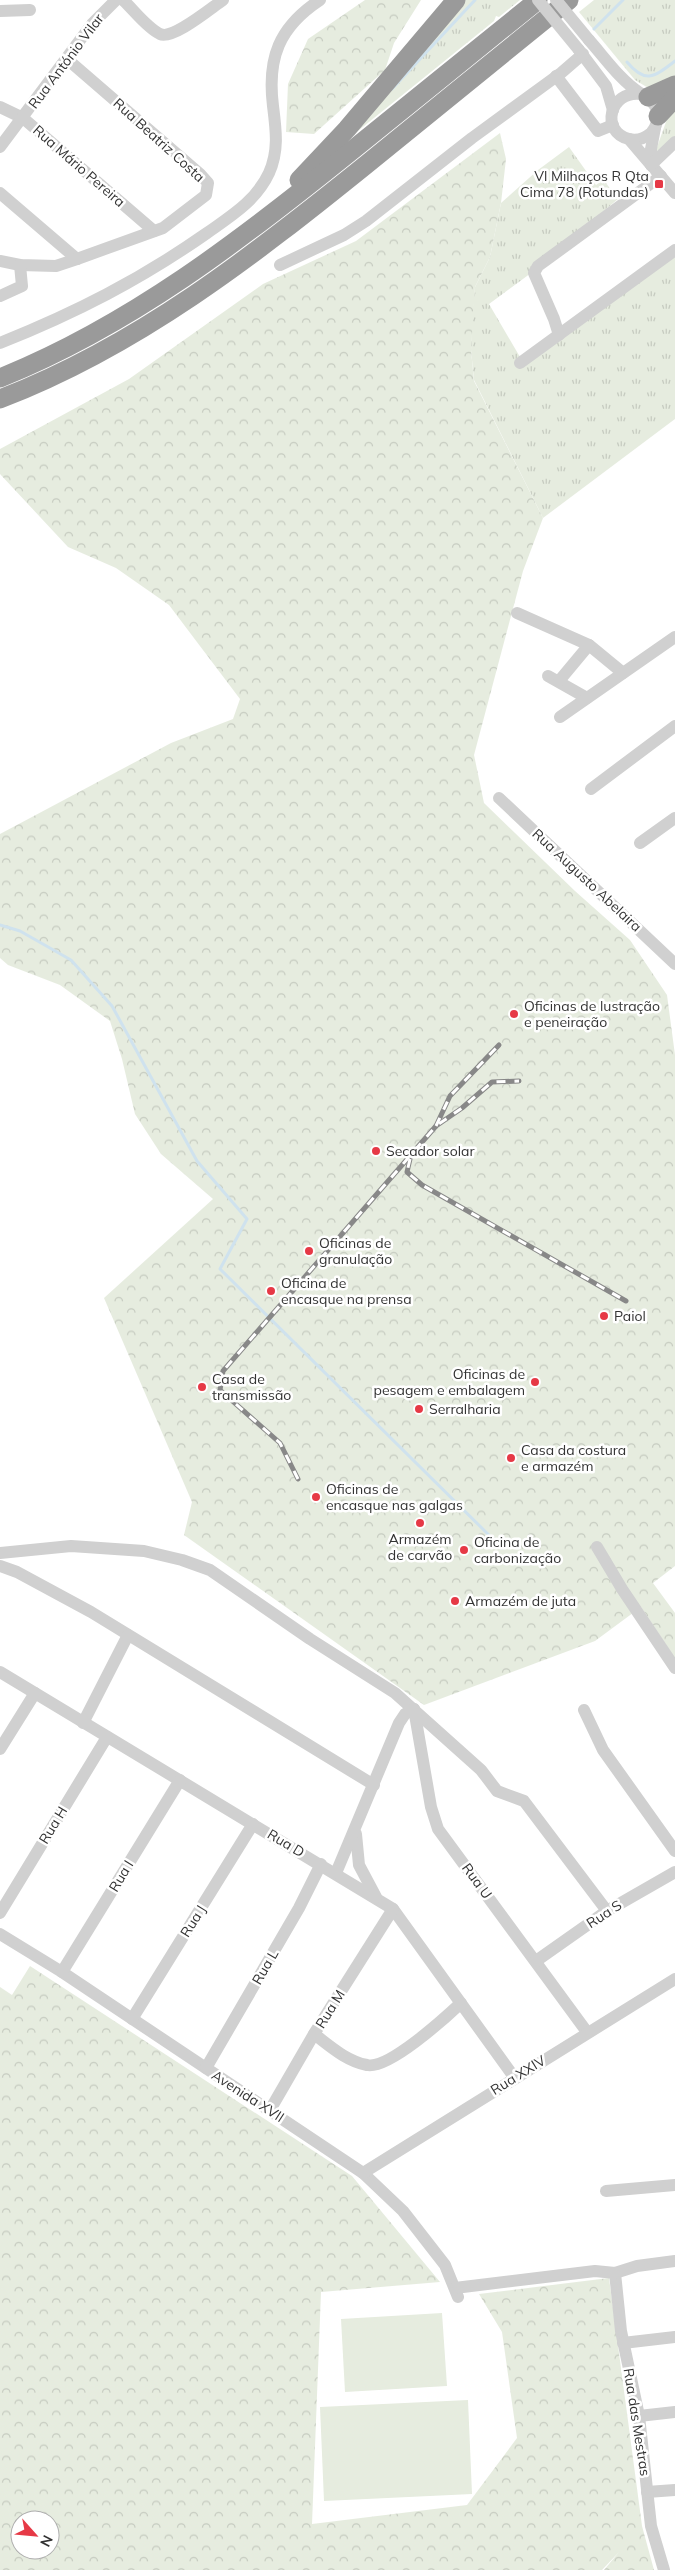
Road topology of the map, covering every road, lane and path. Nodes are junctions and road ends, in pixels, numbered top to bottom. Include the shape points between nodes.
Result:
1 (116, 0) edge
2 (122, 0) edge
3 (223, 0) edge
4 (320, 0) edge
5 (456, 0) edge
6 (538, 0) edge
7 (556, 0) edge
8 (569, 0) edge
9 (580, 0) edge
10 (30, 10) dead end
11 (0, 11) edge
12 (581, 52) junction
13 (67, 59) junction
14 (556, 76) junction
15 (675, 86) edge
16 (644, 96) junction
17 (675, 98) edge
18 (0, 107) edge
19 (612, 110) junction
20 (22, 118) junction
21 (656, 122) junction
22 (613, 125) junction
23 (629, 139) junction
24 (675, 142) edge
25 (0, 147) edge
26 (651, 165) junction
27 (661, 176) junction
28 (334, 190) junction
29 (0, 193) edge
30 (675, 193) edge
31 (154, 231) junction
32 (675, 250) edge
33 (77, 259) junction
34 (0, 260) edge
35 (20, 265) junction
36 (280, 265) dead end
37 (0, 296) edge
38 (559, 335) junction
39 (0, 343) edge
40 (520, 363) dead end
41 (0, 372) edge
42 (0, 378) edge
43 (0, 399) edge
44 (517, 613) dead end
45 (675, 637) edge
46 (589, 645) junction
47 (623, 673) junction
48 (588, 698) junction
49 (560, 717) dead end
50 (675, 726) edge
51 (590, 789) dead end
52 (498, 798) dead end
53 (675, 818) edge
54 (640, 843) dead end
55 (675, 964) edge
56 (597, 1547) dead end
57 (0, 1553) edge
58 (0, 1566) edge
59 (128, 1635) junction
60 (675, 1668) edge
61 (0, 1672) edge
62 (35, 1693) junction
63 (414, 1709) junction
64 (584, 1710) dead end
65 (83, 1723) junction
66 (107, 1737) junction
67 (0, 1749) edge
68 (180, 1780) junction
69 (374, 1785) junction
70 (253, 1824) junction
71 (356, 1826) junction
72 (675, 1851) edge
73 (321, 1864) junction
74 (675, 1872) edge
75 (336, 1873) junction
76 (377, 1898) junction
77 (393, 1909) junction
78 (607, 1910) junction
79 (0, 1913) edge
80 (0, 1934) edge
81 (536, 1961) junction
82 (62, 1972) junction
83 (675, 1979) edge
84 (461, 2003) junction
85 (132, 2019) junction
86 (587, 2032) junction
87 (314, 2034) junction
88 (206, 2068) junction
89 (514, 2077) junction
90 (270, 2110) junction
91 (363, 2172) junction
92 (675, 2185) edge
93 (606, 2191) dead end
94 (675, 2261) edge
95 (615, 2273) junction
96 (675, 2337) edge
97 (623, 2343) junction
98 (675, 2412) edge
99 (639, 2416) junction
100 (675, 2490) edge
101 (647, 2492) junction
102 (664, 2570) edge

1 - 13 street, Rua António Vilar via 101,13
2 - 3 street via 164,35 174,33
4 - 39 street via 292,24 275,53 271,85 276,150 269,172 256,194 182,250 124,286 75,312
5 - 41 highway via 327,151 251,221 144,296
6 - 12 street, bridge
6 - 42 highway via 211,261 119,320 47,358
7 - 16 street, bridge via 628,85
8 - 28 highway
9 - 28 highway via 460,97
10 - 11 street
12 - 14 street
12 - 19 street via 606,86
13 - 20 street, Rua António Vilar
13 - 31 street, Rua Beatriz Costa via 208,183 202,200
14 - 22 street via 598,130
14 - 36 street via 366,221
15 - 16 highway
16 - 19 street via 627,95
16 - 21 street via 657,109
17 - 21 highway
18 - 20 street, Rua Mário Pereira
19 - 22 street
20 - 25 street, Rua António Vilar
20 - 31 street, Rua Mário Pereira
21 - 23 street via 646,137
21 - 26 street via 650,149
22 - 23 street
23 - 26 street
24 - 26 street
26 - 27 street
27 - 30 street
27 - 38 street via 538,266 534,273
28 - 43 highway via 245,261 153,323 80,363
29 - 33 street
31 - 33 street, Rua Beatriz Costa
32 - 38 street
33 - 35 street, Rua Beatriz Costa via 56,266
34 - 35 street, Rua Beatriz Costa
35 - 37 street via 22,286
38 - 40 street
44 - 46 street
45 - 47 street
46 - 47 street
46 - 48 street via 554,678
47 - 48 street
48 - 49 street
50 - 51 street
52 - 55 street, Rua Augusto Abelaira
53 - 54 street
56 - 60 street
57 - 63 street via 72,1546 144,1551 210,1570 395,1693
58 - 59 street
59 - 65 street
59 - 69 street
61 - 62 street, Rua D
62 - 65 street, Rua D
62 - 67 street
63 - 69 street via 399,1723
63 - 78 street via 481,1770 497,1791 524,1801
63 - 81 street, Rua U via 438,1829
64 - 72 street via 603,1750
65 - 66 street, Rua D
66 - 68 street, Rua D
66 - 79 street, Rua H
68 - 70 street, Rua D
68 - 82 street, Rua I
69 - 71 street
70 - 73 street, Rua D
70 - 85 street, Rua J
71 - 75 street
71 - 76 street via 359,1866
73 - 75 street, Rua D
73 - 88 street, Rua L
74 - 78 street, Rua S
75 - 76 street, Rua D
76 - 77 street, Rua D
77 - 84 street, Rua D
77 - 87 street, Rua M
78 - 81 street, Rua S
80 - 82 street, Avenida XVII
81 - 86 street, Rua U
82 - 85 street, Avenida XVII
83 - 86 street, Rua XXIV
84 - 87 street via 427,2034 380,2064 368,2066 353,2060
84 - 89 street, Rua D
85 - 88 street, Avenida XVII
86 - 89 street, Rua XXIV
87 - 90 street, Rua M
88 - 90 street, Avenida XVII
89 - 91 street, Rua XXIV
90 - 91 street, Avenida XVII
91 - 95 street, Avenida XVII via 403,2211 445,2265 456,2292 595,2271
92 - 93 street
94 - 95 street via 637,2266
95 - 97 street, Rua das Mestras
96 - 97 street
97 - 99 street, Rua das Mestras
98 - 99 street
99 - 101 street, Rua das Mestras
100 - 101 street
101 - 102 street, Rua das Mestras via 651,2526

